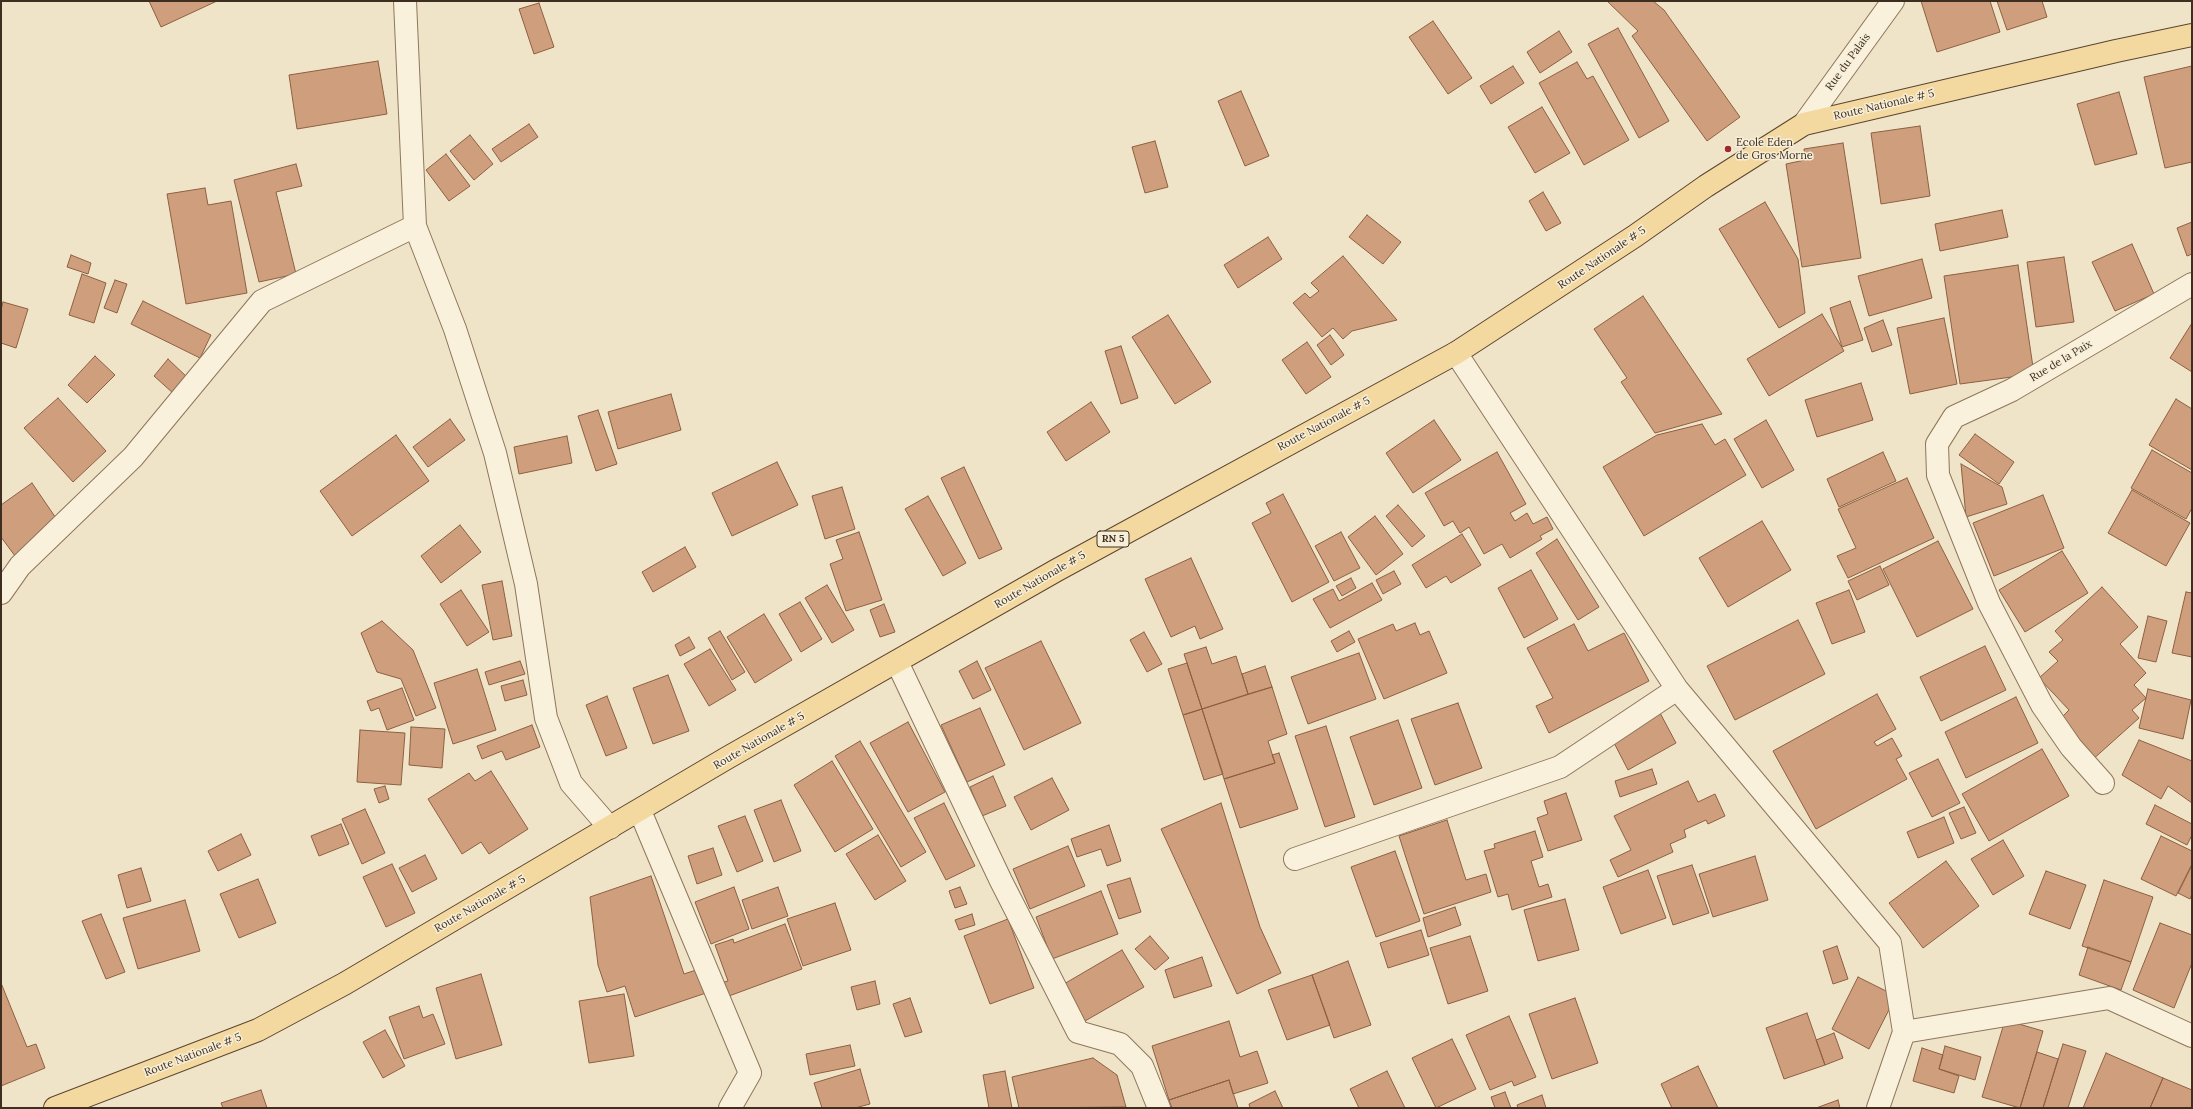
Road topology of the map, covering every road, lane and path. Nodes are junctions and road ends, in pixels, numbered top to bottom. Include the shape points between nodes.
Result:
1 (405, 1) edge
2 (1893, 1) edge
3 (2192, 35) edge
4 (1804, 124) junction
5 (415, 226) junction
6 (2192, 284) edge
7 (1456, 353) junction
8 (1, 593) edge
9 (897, 662) junction
10 (1677, 689) junction
11 (2102, 783) dead end
12 (640, 810) junction
13 (610, 828) junction
14 (1295, 859) dead end
15 (1904, 1032) junction
16 (2192, 1036) edge
17 (55, 1108) edge
18 (730, 1108) edge
19 (1159, 1108) edge
20 (1878, 1108) edge

1 - 5 street
2 - 4 street, Rue du Palais
3 - 4 main road, Route Nationale # 5 / RN 5
4 - 7 main road, Route Nationale # 5 / RN 5 via 1706,186 1603,258
5 - 8 street via 262,301 133,457 20,566
5 - 13 street via 455,328 495,453 526,584 546,718 571,783
6 - 11 street, Rue de la Paix via 2012,390 1954,417 1937,444 1938,475 1989,603 2042,704 2071,746
7 - 9 main road, Route Nationale # 5 / RN 5 via 1057,570
7 - 10 street
9 - 12 main road, Route Nationale # 5 / RN 5
9 - 19 street via 1001,881 1078,1032 1120,1044 1142,1066
10 - 14 street via 1560,766
10 - 15 street via 1890,943
12 - 13 main road, Route Nationale # 5 / RN 5
12 - 18 street via 750,1073
13 - 17 main road, Route Nationale # 5 / RN 5 via 344,984 258,1030
15 - 16 street via 2109,998
15 - 20 street

